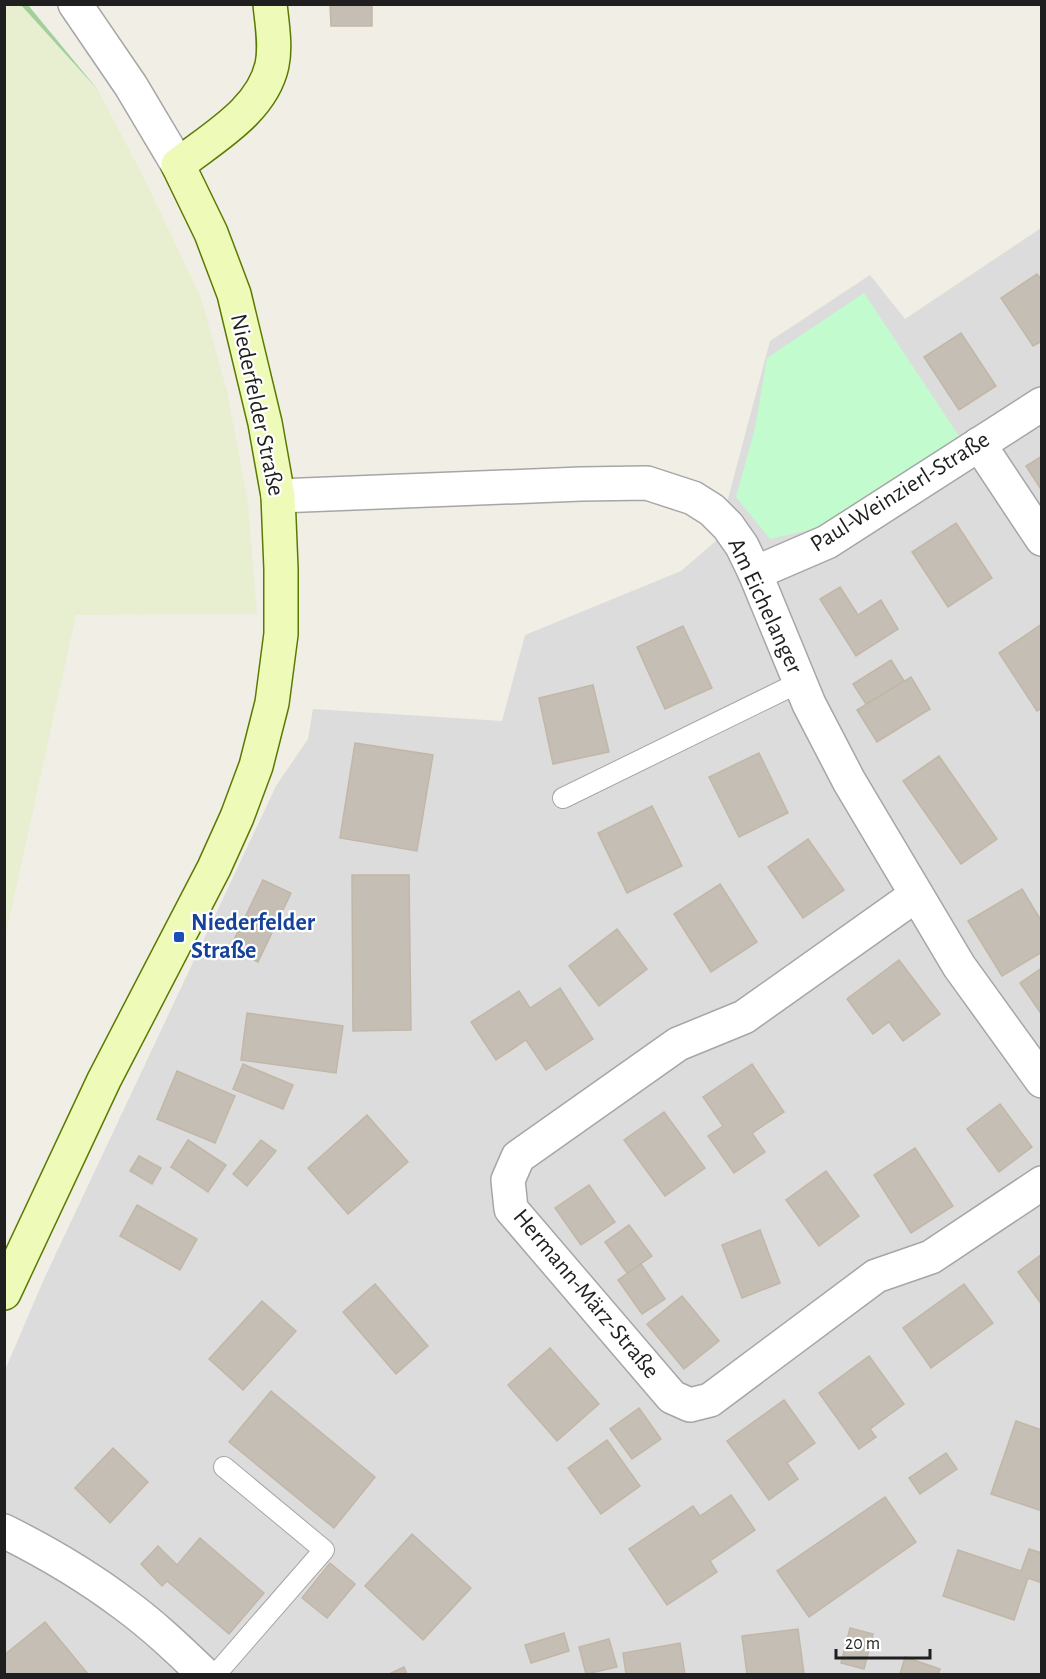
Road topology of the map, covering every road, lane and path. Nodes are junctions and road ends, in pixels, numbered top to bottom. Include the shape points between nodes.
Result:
1 (75, 4) edge
2 (270, 4) edge
3 (178, 165) junction
4 (1041, 404) edge
5 (979, 444) junction
6 (278, 496) junction
7 (1041, 540) edge
8 (755, 573) junction
9 (800, 682) junction
10 (562, 798) dead end
11 (916, 895) junction
12 (1041, 1081) edge
13 (1041, 1183) edge
14 (4, 1293) edge
15 (224, 1467) dead end
16 (4, 1531) edge
17 (204, 1674) edge
18 (216, 1674) edge

1 - 3 street, Niederfelder Straße
2 - 3 street via 272,64 264,87 237,120
3 - 6 street, Niederfelder Straße via 211,233 234,294 266,423
4 - 5 street, Paul-Weinzierl-Straße
5 - 7 street
5 - 8 street, Paul-Weinzierl-Straße via 827,542
6 - 8 street, Am Eichelanger via 647,483 693,498 712,510 742,546
6 - 14 street, Niederfelder Straße via 281,634 272,703 256,766 214,868 104,1080
8 - 9 street, Am Eichelanger
9 - 10 lane
9 - 11 street, Am Eichelanger via 849,781
11 - 12 street, Am Eichelanger via 959,966
11 - 13 street, Hermann-März-Straße via 744,1017 678,1044 518,1157 508,1180 511,1209 672,1397 690,1405 710,1400 876,1276 931,1257
15 - 18 lane via 324,1550
16 - 17 street via 84,1576 124,1604

